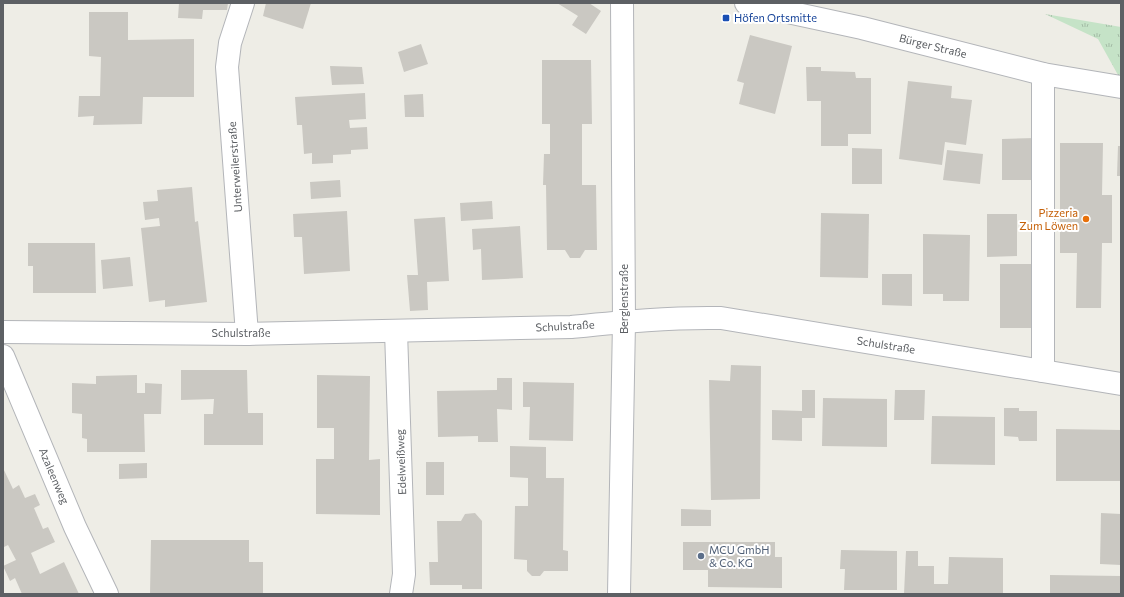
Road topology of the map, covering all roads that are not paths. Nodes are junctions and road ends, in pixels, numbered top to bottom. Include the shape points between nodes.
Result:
1 (243, 3) edge
2 (622, 3) edge
3 (746, 3) edge
4 (774, 6) edge
5 (1043, 74) junction
6 (1121, 87) edge
7 (624, 322) junction
8 (396, 331) junction
9 (3, 332) edge
10 (247, 334) junction
11 (3, 356) edge
12 (1043, 371) junction
13 (1121, 384) edge
14 (107, 594) edge
15 (401, 594) edge
16 (619, 594) edge

1 - 10 street, Unterweilerstraße via 230,43 227,66
2 - 7 street, Berglenstraße
3 - 4 street, Bürger Straße
4 - 5 street, Bürger Straße
5 - 6 street, Bürger Straße
5 - 12 street
7 - 8 street, Schulstraße via 571,327
7 - 12 street, Schulstraße via 688,317 720,318
7 - 16 street, Berglenstraße
8 - 10 street, Schulstraße
8 - 15 street, Edelweißweg via 404,574
9 - 10 street, Schulstraße
11 - 14 street, Azaleenweg via 75,527
12 - 13 street, Schulstraße

